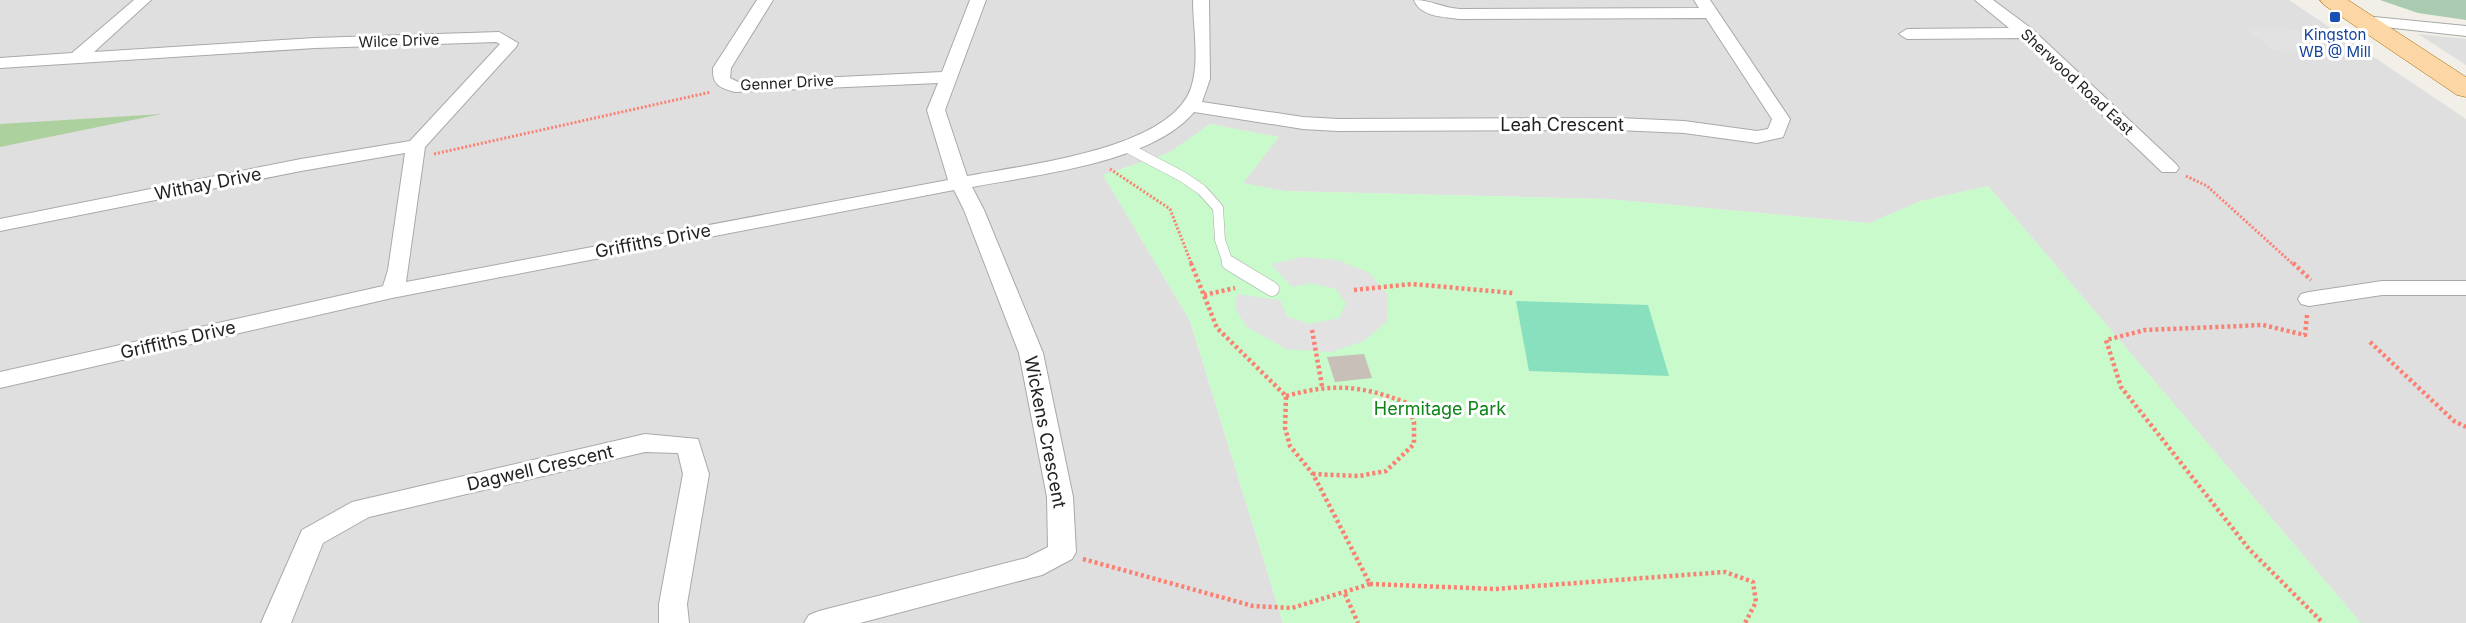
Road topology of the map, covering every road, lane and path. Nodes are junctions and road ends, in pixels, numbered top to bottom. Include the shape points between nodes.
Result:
1 (143, 0) edge
2 (765, 0) edge
3 (978, 0) edge
4 (1201, 0) edge
5 (1422, 0) edge
6 (1983, 0) edge
7 (2332, 0) edge
8 (1706, 6) edge
9 (2364, 21) junction
10 (2466, 31) edge
11 (2026, 33) junction
12 (1907, 34) dead end
13 (78, 58) junction
14 (0, 63) edge
15 (946, 77) junction
16 (735, 87) junction
17 (2466, 89) edge
18 (1190, 106) junction
19 (1126, 147) junction
20 (416, 152) junction
21 (2169, 168) joint
22 (1109, 169) dead end
23 (959, 182) junction
24 (0, 225) edge
25 (2466, 288) edge
26 (1272, 289) dead end
27 (1354, 290) dead end
28 (393, 291) junction
29 (1513, 293) dead end
30 (2318, 297) junction
31 (1312, 330) dead end
32 (2370, 342) dead end
33 (0, 380) edge
34 (1322, 386) junction
35 (1286, 396) junction
36 (2466, 427) edge
37 (1313, 474) junction
38 (1062, 552) junction
39 (1370, 584) junction
40 (1345, 594) junction
41 (276, 623) edge
42 (674, 623) edge
43 (819, 623) edge
44 (1358, 623) edge
45 (1745, 623) edge
46 (2323, 623) edge

1 - 13 street
2 - 16 street, Genner Drive via 722,68 721,80
3 - 15 street, Wickens Crescent
4 - 18 street, Griffiths Drive via 1201,87
5 - 8 street via 1439,12 1460,14
6 - 11 street, Sherwood Road East
7 - 9 main road
8 - 18 street, Leah Crescent via 1781,119 1776,133 1757,137 1684,127 1618,124 1314,124
9 - 10 street
9 - 17 main road
11 - 12 street
11 - 21 street, Sherwood Road East
13 - 14 street, Wilce Drive
13 - 20 street, Wilce Drive via 326,43 499,37 510,43
15 - 16 street, Genner Drive
15 - 23 street, Wickens Crescent via 936,110
16 - 20 path
18 - 19 street, Griffiths Drive via 1166,128
19 - 23 street, Griffiths Drive via 1088,159
19 - 26 lane via 1202,190 1218,208 1220,240 1228,263
20 - 24 street, Withay Drive via 301,165
20 - 28 street
21 - 30 path via 2206,186
22 - 35 path via 1170,209 1217,328
23 - 28 street, Griffiths Drive
23 - 38 street, Wickens Crescent via 1031,353 1060,497
25 - 30 street via 2382,288
27 - 29 path via 1412,284
28 - 33 street, Griffiths Drive
30 - 46 path via 2305,334 2263,325 2145,330 2106,340 2121,387 2249,549
31 - 34 path
32 - 36 path via 2454,421
34 - 35 path
34 - 37 path via 1369,387 1407,403 1414,422 1414,444 1386,471 1359,476
35 - 37 path via 1285,428 1290,446
37 - 39 path
38 - 40 path via 1253,606 1292,608
38 - 43 street via 1032,567
39 - 40 path
39 - 45 path via 1495,589 1725,572 1753,582 1756,602
40 - 44 path
41 - 42 street, Dagwell Crescent via 312,537 361,509 645,443 689,445 696,474 673,604

